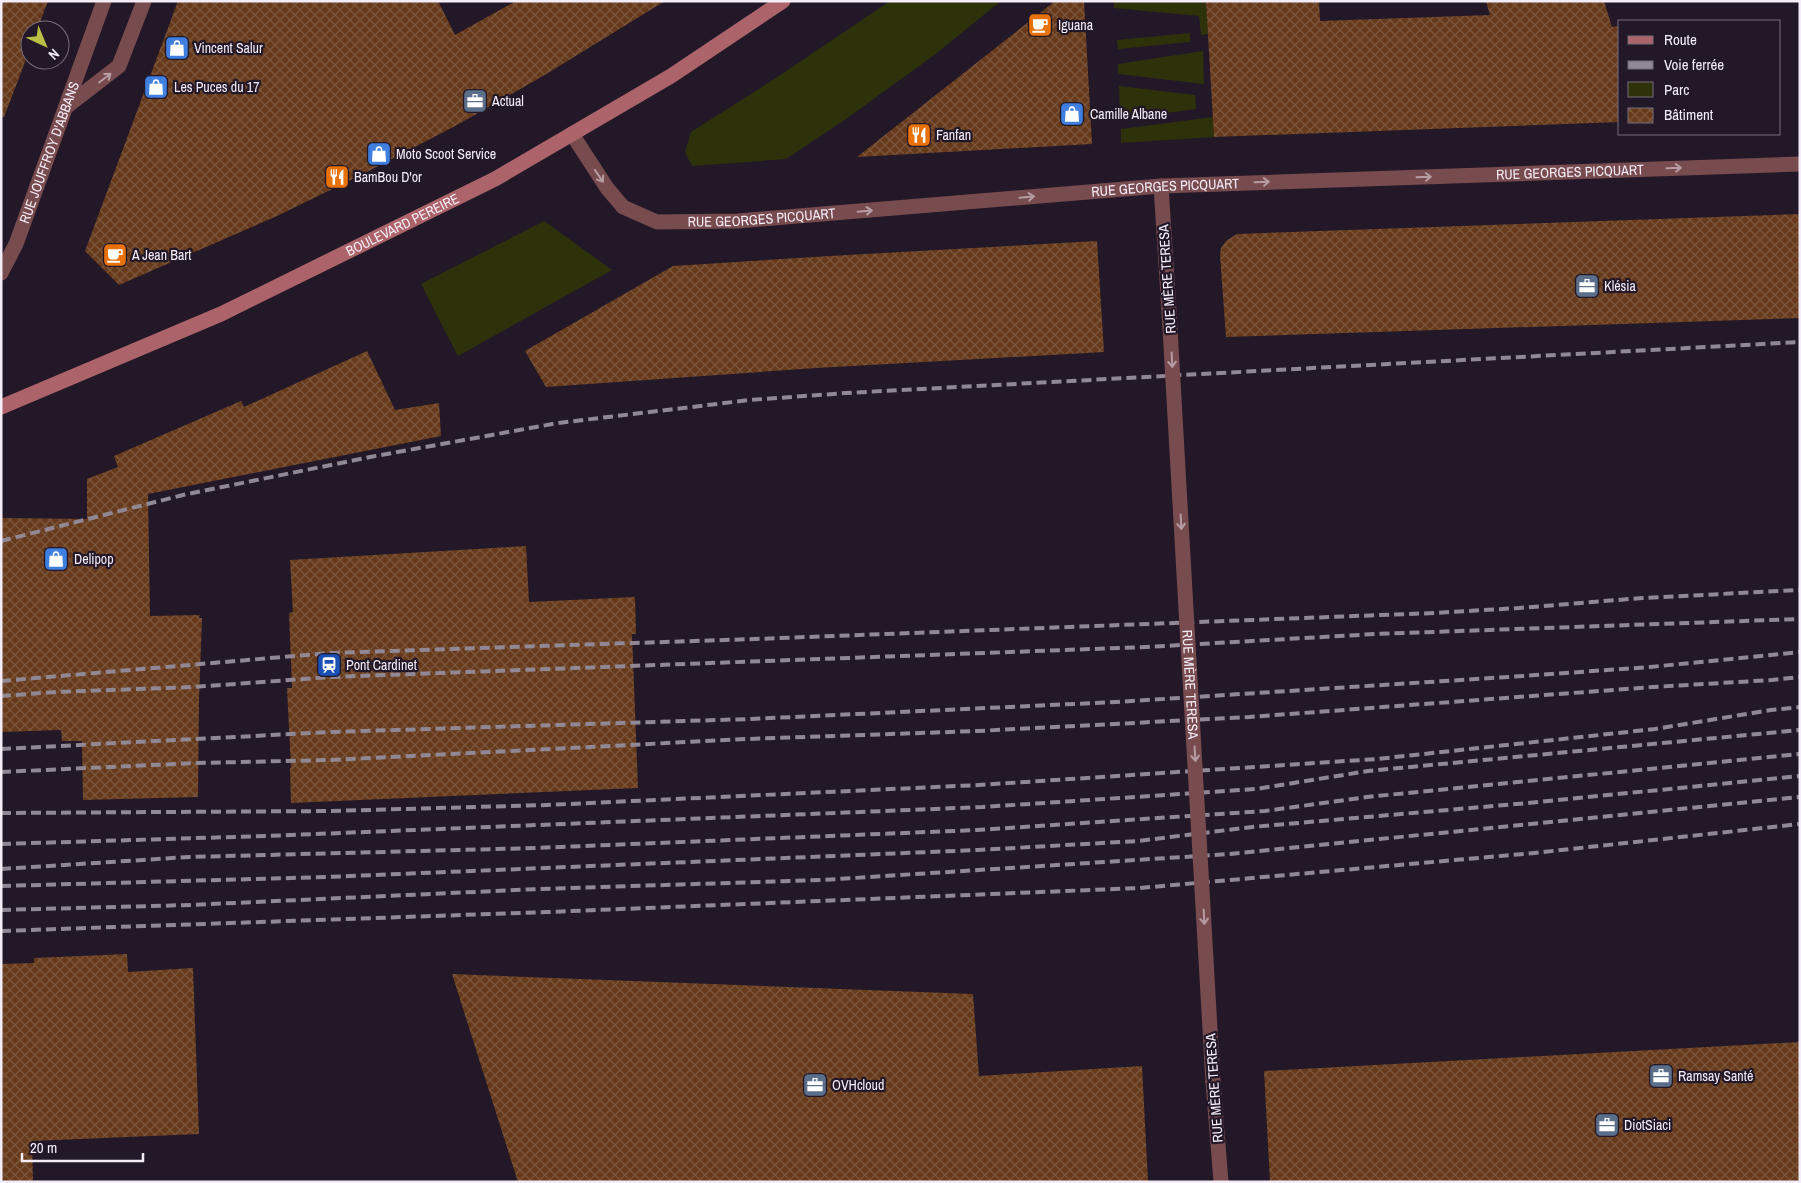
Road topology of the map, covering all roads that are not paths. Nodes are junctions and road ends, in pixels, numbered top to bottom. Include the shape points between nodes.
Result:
1 (104, 1) edge
2 (144, 1) edge
3 (783, 1) edge
4 (66, 107) junction
5 (572, 134) junction
6 (1800, 164) edge
7 (1161, 186) junction
8 (1, 273) edge
9 (1, 407) edge
10 (1221, 1182) edge

1 - 4 street, RUE JOUFFROY D'ABBANS
4 -> 2 street via 120,66
3 - 5 main road, BOULEVARD PEREIRE via 671,76
4 - 8 street, RUE JOUFFROY D'ABBANS via 16,244
5 -> 7 street, RUE GEORGES PICQUART via 607,188 624,207 657,222 738,221
5 - 9 main road, BOULEVARD PEREIRE via 495,179 221,314
7 -> 6 street, RUE GEORGES PICQUART
7 -> 10 street, RUE MÈRE TERESA, bridge

